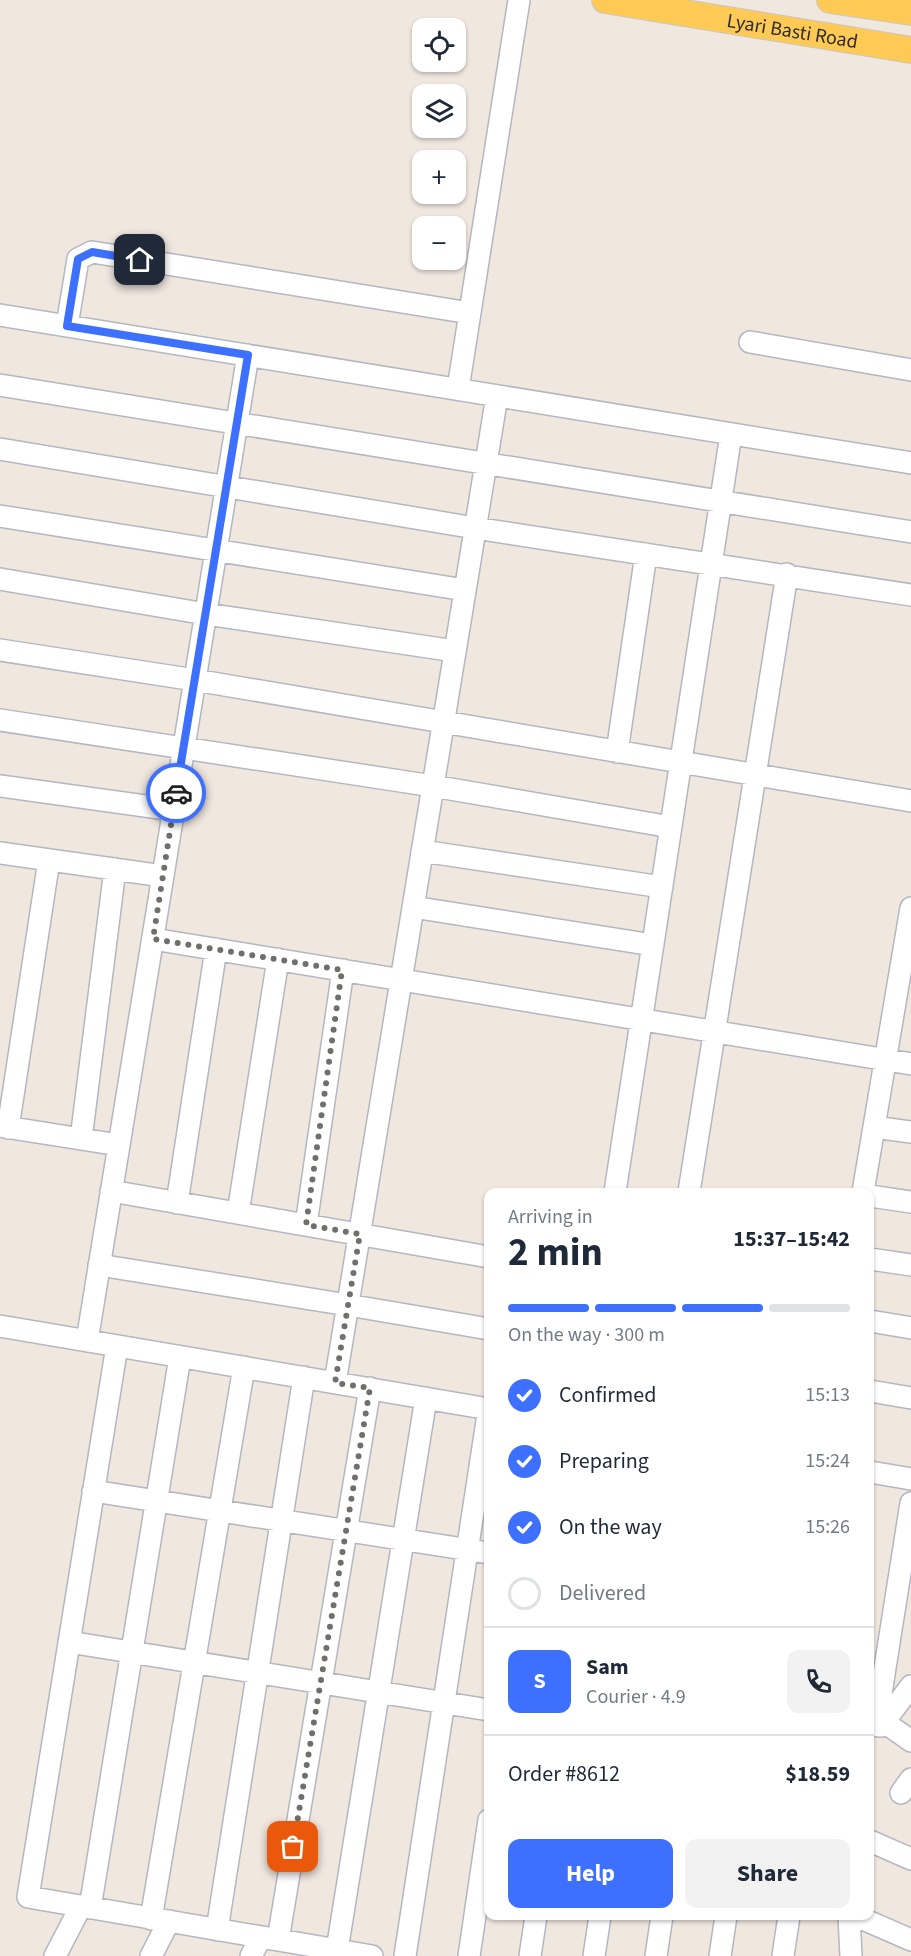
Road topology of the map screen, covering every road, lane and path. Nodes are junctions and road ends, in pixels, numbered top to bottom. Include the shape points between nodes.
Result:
1 (519, 0) edge
2 (605, 0) edge
3 (830, 0) edge
4 (908, 8) edge
5 (911, 50) edge
6 (470, 313) junction
7 (0, 315) edge
8 (67, 326) junction
9 (750, 342) dead end
10 (248, 355) junction
11 (911, 370) edge
12 (0, 385) edge
13 (458, 389) junction
14 (497, 396) junction
15 (237, 423) junction
16 (731, 434) junction
17 (0, 449) edge
18 (486, 463) junction
19 (911, 463) edge
20 (227, 487) junction
21 (721, 501) junction
22 (0, 516) edge
23 (475, 528) junction
24 (911, 532) edge
25 (216, 551) junction
26 (646, 554) junction
27 (711, 563) junction
28 (787, 574) junction
29 (0, 579) edge
30 (465, 590) junction
31 (911, 595) edge
32 (206, 614) junction
33 (0, 650) edge
34 (455, 651) junction
35 (195, 681) junction
36 (0, 720) edge
37 (443, 723) junction
38 (184, 748) junction
39 (616, 752) junction
40 (681, 762) junction
41 (755, 775) junction
42 (0, 786) edge
43 (433, 786) junction
44 (911, 801) edge
45 (174, 810) junction
46 (671, 827) junction
47 (422, 851) junction
48 (0, 854) edge
49 (49, 860) junction
50 (115, 869) junction
51 (163, 876) junction
52 (662, 887) junction
53 (413, 907) junction
54 (911, 908) edge
55 (153, 939) junction
56 (653, 945) junction
57 (216, 949) junction
58 (278, 959) junction
59 (342, 970) junction
60 (401, 980) junction
61 (641, 1021) junction
62 (714, 1032) junction
63 (885, 1060) junction
64 (911, 1064) edge
65 (4, 1127) edge
66 (874, 1127) junction
67 (911, 1132) edge
68 (81, 1139) junction
69 (119, 1145) junction
70 (616, 1188) edge
71 (690, 1188) edge
72 (864, 1188) edge
73 (111, 1191) junction
74 (874, 1197) edge
75 (911, 1202) edge
76 (177, 1203) junction
77 (238, 1213) junction
78 (306, 1225) junction
79 (360, 1234) junction
80 (484, 1256) edge
81 (874, 1260) edge
82 (99, 1265) junction
83 (911, 1265) edge
84 (348, 1305) junction
85 (874, 1322) edge
86 (0, 1326) edge
87 (484, 1328) edge
88 (911, 1328) edge
89 (87, 1341) junction
90 (117, 1346) junction
91 (180, 1357) junction
92 (244, 1367) junction
93 (304, 1377) junction
94 (335, 1383) junction
95 (370, 1388) junction
96 (874, 1392) edge
97 (426, 1398) junction
98 (911, 1398) edge
99 (484, 1407) edge
100 (484, 1440) edge
101 (874, 1473) edge
102 (911, 1479) edge
103 (93, 1491) junction
104 (156, 1501) junction
105 (911, 1503) edge
106 (220, 1511) junction
107 (282, 1521) junction
108 (346, 1531) junction
109 (404, 1540) junction
110 (467, 1550) junction
111 (484, 1552) edge
112 (69, 1642) junction
113 (132, 1653) junction
114 (194, 1663) junction
115 (258, 1673) junction
116 (321, 1683) junction
117 (911, 1686) edge
118 (379, 1693) junction
119 (444, 1703) junction
120 (484, 1709) edge
121 (877, 1724) edge
122 (911, 1741) edge
123 (874, 1843) edge
124 (484, 1854) edge
125 (911, 1859) edge
126 (86, 1907) junction
127 (160, 1920) junction
128 (535, 1920) edge
129 (599, 1920) edge
130 (661, 1920) edge
131 (725, 1920) edge
132 (788, 1920) edge
133 (849, 1920) edge
134 (865, 1920) edge
135 (217, 1930) junction
136 (269, 1939) junction
137 (911, 1940) edge
138 (353, 1954) edge
139 (55, 1956) edge
140 (151, 1956) edge
141 (251, 1956) edge
142 (405, 1956) edge
143 (469, 1956) edge
144 (530, 1956) edge
145 (594, 1956) edge
146 (656, 1956) edge
147 (720, 1956) edge
148 (783, 1956) edge
149 (852, 1956) edge

1 - 6 street
2 - 5 main road, Lyari Basti Road
3 - 4 main road, Lyari Basti Road
6 - 8 street via 92,252 78,259
6 - 13 street
7 - 8 street
8 - 10 street
9 - 11 street
10 - 13 street
10 - 15 street
12 - 15 street
13 - 14 street
14 - 16 street
14 - 18 street
15 - 18 street
15 - 20 street
16 - 19 street
16 - 21 street
17 - 20 street
18 - 21 street
18 - 23 street
20 - 23 street
20 - 25 street
21 - 24 street
21 - 27 street
22 - 25 street
23 - 26 street
23 - 30 street
25 - 30 street
25 - 32 street
26 - 27 street
26 - 39 street
27 - 28 street
27 - 40 street
28 - 31 street
28 - 41 street
29 - 32 street
30 - 34 street
32 - 34 street
32 - 35 street
33 - 35 street
34 - 37 street
35 - 37 street
35 - 38 street
36 - 38 street
37 - 39 street
37 - 43 street
38 - 43 street
38 - 45 street
39 - 40 street
40 - 41 street
40 - 46 street
41 - 44 street
41 - 62 street
42 - 45 street
43 - 46 street
43 - 47 street
45 - 51 street
46 - 52 street
47 - 52 street
47 - 53 street
48 - 49 street
49 - 50 street
49 - 65 street
50 - 51 street
50 - 68 street
51 - 55 street
52 - 56 street
53 - 56 street
53 - 60 street
54 - 63 street
55 - 57 street
55 - 69 street
56 - 61 street
57 - 58 street
57 - 76 street
58 - 59 street
58 - 77 street
59 - 60 street
59 - 78 street
60 - 61 street
60 - 79 street
61 - 62 street
61 - 70 street
62 - 63 street
62 - 71 street
63 - 64 street
63 - 66 street
65 - 68 street
66 - 67 street
66 - 72 street
68 - 69 street
69 - 73 street
73 - 76 street
73 - 82 street
74 - 75 street
76 - 77 street
77 - 78 street
78 - 79 street
79 - 80 street
79 - 84 street
81 - 83 street
82 - 84 street
82 - 89 street
84 - 87 street
84 - 94 street
85 - 88 street
86 - 89 street
89 - 90 street
90 - 91 street
90 - 103 street
91 - 92 street
91 - 104 street
92 - 93 street
92 - 106 street
93 - 94 street
93 - 107 street
94 - 95 street
95 - 97 street
95 - 108 street
96 - 98 street
97 - 99 street
97 - 109 street
100 - 110 street
101 - 102 street
103 - 104 street
103 - 112 street
104 - 106 street
104 - 113 street
105 - 121 street
106 - 107 street
106 - 114 street
107 - 108 street
107 - 115 street
108 - 109 street
108 - 116 street
109 - 110 street
109 - 118 street
110 - 111 street
110 - 119 street
112 - 113 street
112 - 126 street via 28,1897
113 - 114 street
113 - 126 street
114 - 115 street
114 - 127 street
115 - 116 street
115 - 135 street
116 - 118 street
116 - 136 street
117 - 121 street
118 - 119 street
118 - 138 street
119 - 120 street
119 - 142 street
121 - 122 street
123 - 125 street
124 - 143 street
126 - 127 street
126 - 139 street
127 - 135 street
127 - 140 street
128 - 144 street
129 - 145 street
130 - 146 street
131 - 147 street
132 - 148 street
133 - 149 street
134 - 137 street
135 - 136 street
136 - 138 street
136 - 141 street

